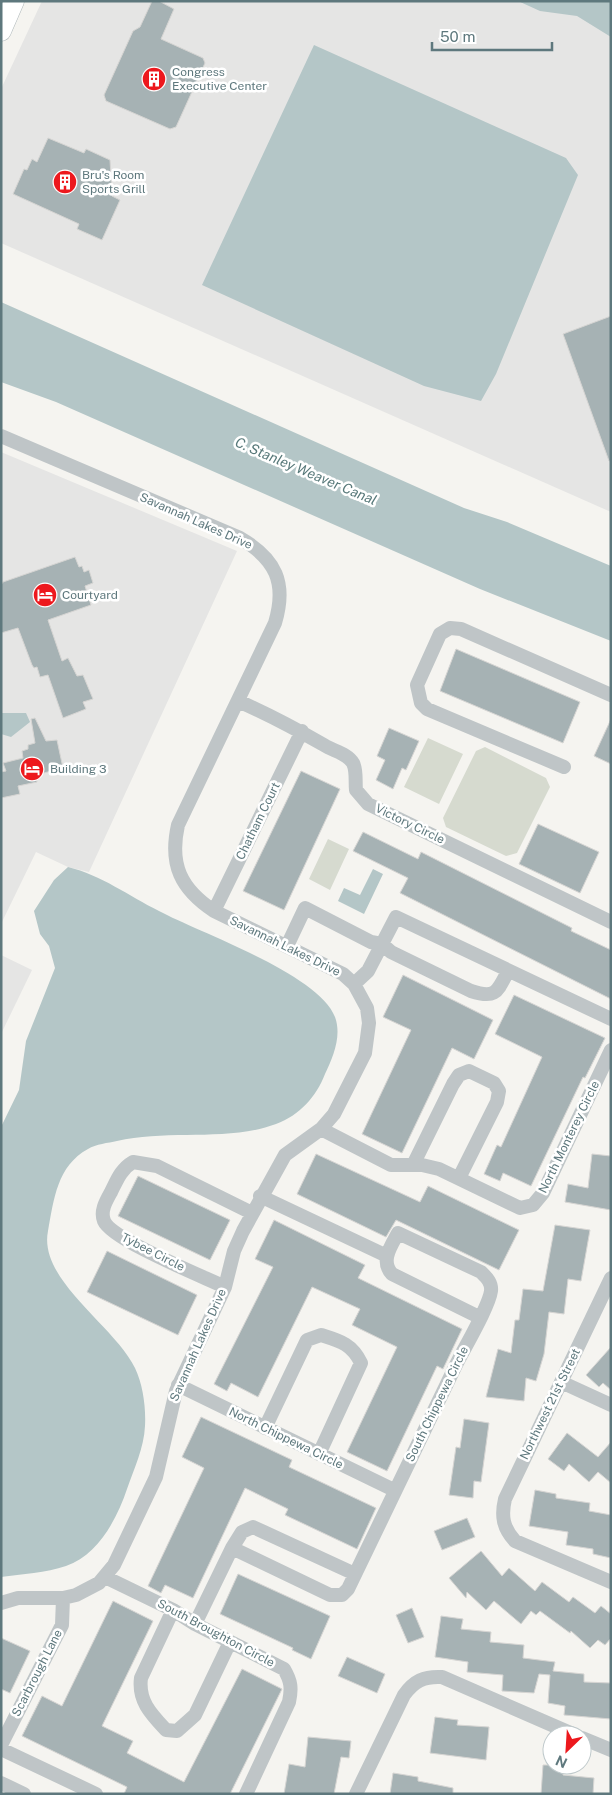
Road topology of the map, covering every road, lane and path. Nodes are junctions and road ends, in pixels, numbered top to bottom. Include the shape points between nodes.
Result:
1 (14, 1) edge
2 (1, 31) edge
3 (1, 436) edge
4 (611, 695) edge
5 (238, 701) junction
6 (302, 731) junction
7 (564, 767) dead end
8 (214, 911) junction
9 (611, 922) edge
10 (382, 944) junction
11 (287, 946) junction
12 (508, 971) junction
13 (354, 984) junction
14 (611, 1019) edge
15 (611, 1050) edge
16 (321, 1129) junction
17 (413, 1165) junction
18 (459, 1178) junction
19 (260, 1196) junction
20 (252, 1213) junction
21 (386, 1256) junction
22 (611, 1278) edge
23 (224, 1287) junction
24 (480, 1317) junction
25 (560, 1382) junction
26 (178, 1385) junction
27 (611, 1405) edge
28 (265, 1428) junction
29 (319, 1454) junction
30 (394, 1490) junction
31 (232, 1548) junction
32 (355, 1574) junction
33 (106, 1577) junction
34 (611, 1582) edge
35 (63, 1598) junction
36 (1, 1603) edge
37 (174, 1610) junction
38 (195, 1624) junction
39 (230, 1642) junction
40 (552, 1725) edge
41 (592, 1742) edge
42 (1, 1745) edge
43 (1, 1749) edge
44 (611, 1750) edge
45 (1, 1783) edge
46 (24, 1794) edge
47 (96, 1794) edge
48 (246, 1794) edge
49 (356, 1794) edge

1 - 2 main road
3 - 5 street, Savannah Lakes Drive via 240,538 267,558 278,579 278,612
4 - 7 street via 461,629 450,628 440,634 417,685 421,704
5 - 6 street, Victory Circle
5 - 8 street, Savannah Lakes Drive via 182,815 175,836 175,860 183,882 199,901
6 - 8 street, Chatham Court
6 - 9 street, Victory Circle via 346,756 356,772 356,790 368,804
8 - 11 street, Savannah Lakes Drive
10 - 11 street via 371,942 305,908
10 - 12 street via 391,952 485,995 493,995
10 - 12 street via 396,917
10 - 13 street via 368,971
11 - 13 street, Savannah Lakes Drive via 332,967
12 - 14 street
13 - 16 street, Savannah Lakes Drive via 367,1008 369,1023 365,1053 342,1099
15 - 18 street, North Monterey Circle via 543,1193 533,1205 520,1208
16 - 17 street, North Monterey Circle via 391,1165
16 - 19 street, Savannah Lakes Drive via 285,1155
17 - 18 street, North Monterey Circle via 422,1164
17 - 18 street via 452,1084 459,1075 469,1071 494,1083 499,1091 497,1102
19 - 20 street, Savannah Lakes Drive
19 - 21 street
20 - 23 street, Savannah Lakes Drive via 234,1251
20 - 23 street, Tybee Circle via 144,1162 132,1162 126,1166 106,1202 102,1213 108,1229
21 - 24 street via 392,1274
21 - 24 street, South Chippewa Circle via 398,1233 481,1272 489,1280 491,1291
22 - 25 street, Northwest 21st Street
23 - 26 street, Savannah Lakes Drive
24 - 30 street, South Chippewa Circle
25 - 27 street
25 - 34 street, Northwest 21st Street via 505,1499 503,1522 507,1532 524,1547
26 - 28 street, North Chippewa Circle
26 - 33 street, Savannah Lakes Drive via 156,1477
28 - 29 street, North Chippewa Circle
28 - 29 street via 307,1340 321,1335 336,1340 355,1350 361,1363
29 - 30 street, North Chippewa Circle
30 - 32 street, South Chippewa Circle
31 - 32 street via 242,1532 253,1527
31 - 32 street, South Chippewa Circle via 330,1595 342,1595
31 - 38 street
33 - 35 street, Savannah Lakes Drive via 88,1590
33 - 37 street, South Broughton Circle
35 - 36 street, Savannah Lakes Drive via 23,1598
35 - 42 street, Scarbrough Lane via 62,1626
37 - 38 street, South Broughton Circle
37 - 39 street via 141,1678 139,1689 141,1700 166,1730 177,1731 195,1715
38 - 39 street, South Broughton Circle
39 - 48 street, South Broughton Circle via 284,1669 292,1690
40 - 49 street via 442,1677 420,1680 404,1695
41 - 44 street
43 - 47 street
45 - 46 street

